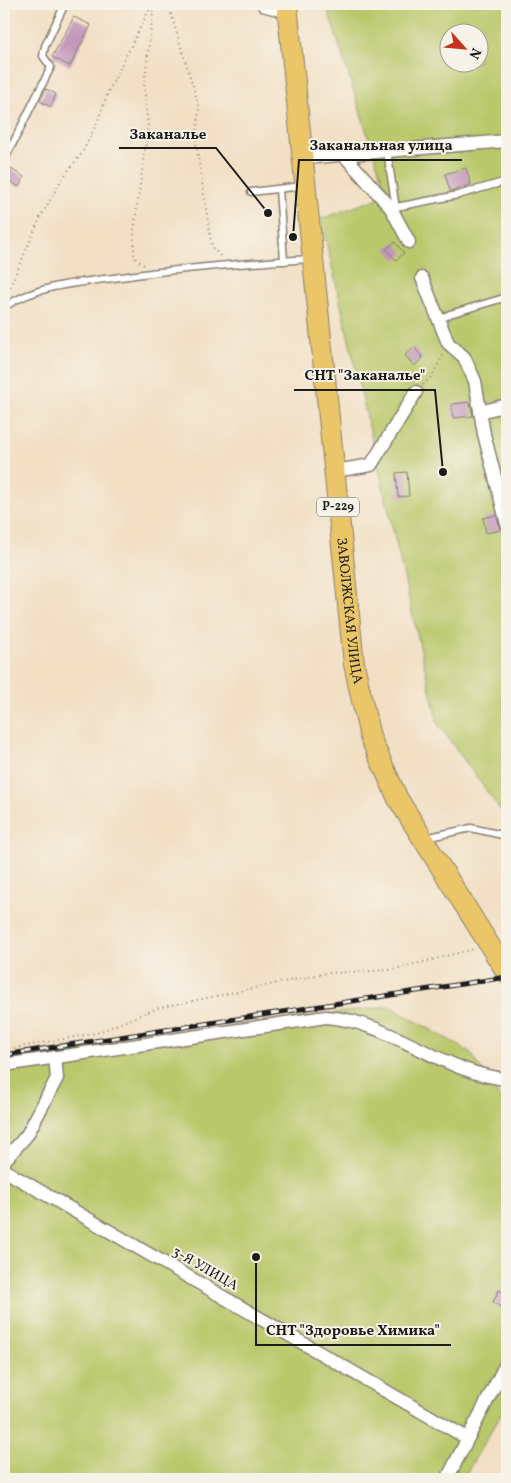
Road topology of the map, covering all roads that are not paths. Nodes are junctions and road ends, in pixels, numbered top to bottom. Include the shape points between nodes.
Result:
1 (64, 4) edge
2 (261, 4) edge
3 (287, 9) edge
4 (507, 141) edge
5 (387, 151) junction
6 (344, 155) junction
7 (303, 158) junction
8 (4, 161) edge
9 (507, 180) edge
10 (306, 186) junction
11 (279, 189) junction
12 (251, 192) dead end
13 (393, 209) junction
14 (408, 242) dead end
15 (314, 259) junction
16 (284, 261) junction
17 (422, 278) dead end
18 (507, 297) edge
19 (4, 307) edge
20 (438, 321) junction
21 (416, 392) road end
22 (507, 405) edge
23 (480, 412) junction
24 (335, 472) junction
25 (506, 517) edge
26 (507, 836) edge
27 (423, 838) junction
28 (507, 973) edge
29 (55, 1057) junction
30 (4, 1065) edge
31 (507, 1079) edge
32 (5, 1167) edge
33 (507, 1362) edge
34 (466, 1438) junction
35 (447, 1479) edge

1 - 8 lane via 45,46 43,56 51,67
2 - 3 lane via 262,8
3 - 7 main road, ЗАВОЛЖСКАЯ УЛИЦА / Р-229
4 - 5 street
5 - 6 street
5 - 13 lane
6 - 7 street
6 - 13 street
7 - 10 main road, ЗАВОЛЖСКАЯ УЛИЦА / Р-229
9 - 13 lane
10 - 11 lane
10 - 15 main road, ЗАВОЛЖСКАЯ УЛИЦА / Р-229
11 - 12 lane
11 - 16 lane
13 - 14 street
15 - 16 lane
15 - 24 main road, ЗАВОЛЖСКАЯ УЛИЦА / Р-229
16 - 19 lane via 227,263 70,284 38,291
17 - 20 street
18 - 20 lane via 450,314
20 - 23 street via 450,344 464,357 472,373
21 - 24 street via 371,465
22 - 23 street
23 - 25 street
24 - 27 main road, ЗАВОЛЖСКАЯ УЛИЦА / Р-229 via 354,664 370,737 398,799
26 - 27 lane via 471,828
27 - 28 main road, ЗАВОЛЖСКАЯ УЛИЦА / Р-229
29 - 30 street
29 - 31 street via 326,1017 360,1023 472,1073
29 - 32 street via 57,1078 27,1135
32 - 34 street, 3-Я УЛИЦА
33 - 34 street
34 - 35 street

